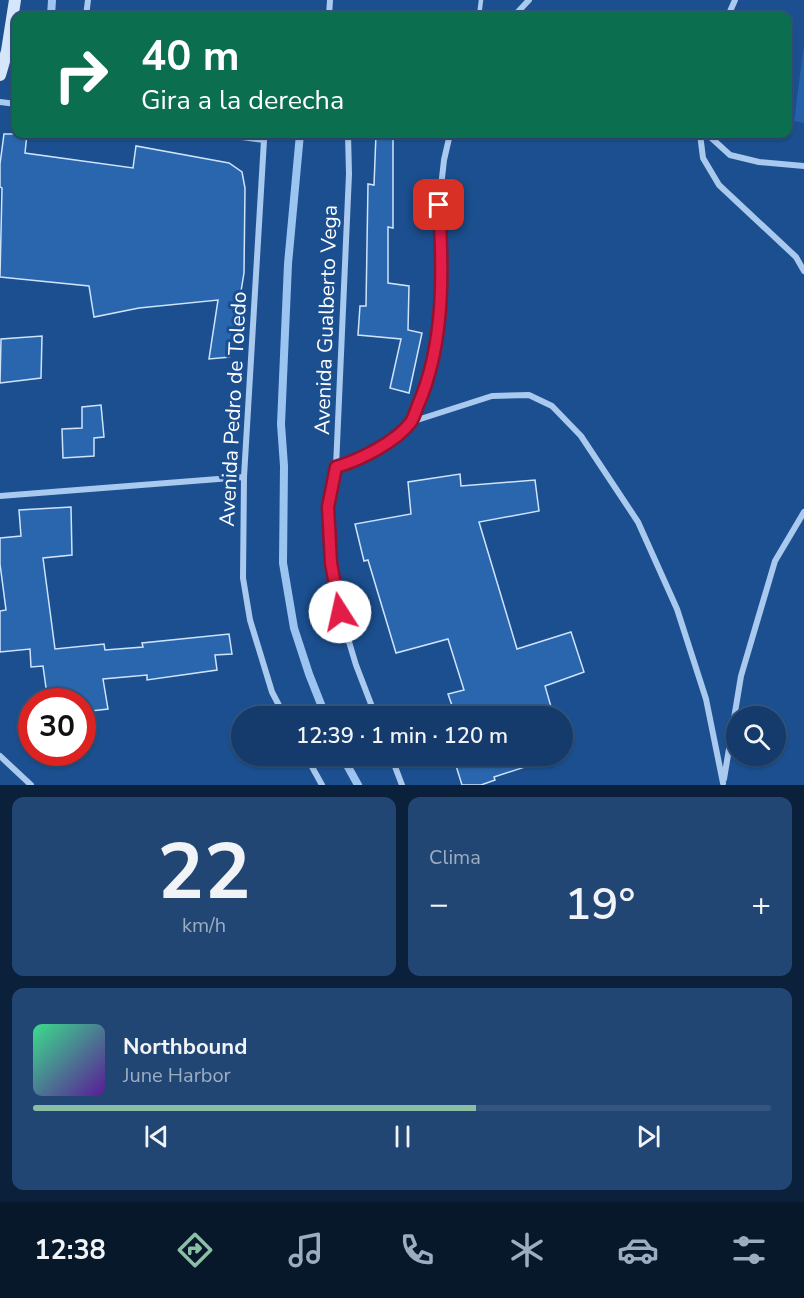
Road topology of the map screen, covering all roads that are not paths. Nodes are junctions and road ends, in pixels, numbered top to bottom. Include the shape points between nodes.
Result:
1 (528, 0) edge
2 (518, 12) edge
3 (12, 19) edge
4 (0, 75) edge
5 (249, 138) edge
6 (348, 138) edge
7 (449, 138) edge
8 (700, 138) edge
9 (711, 138) edge
10 (804, 168) edge
11 (804, 271) edge
12 (411, 422) junction
13 (336, 467) junction
14 (244, 477) junction
15 (0, 496) edge
16 (804, 512) edge
17 (279, 706) edge
18 (372, 706) edge
19 (0, 756) edge
20 (312, 766) edge
21 (395, 766) edge
22 (723, 784) edge
23 (31, 785) edge
24 (322, 785) edge
25 (402, 785) edge

1 - 2 street
3 - 4 street
5 - 14 street, Avenida Pedro de Toledo via 264,140
6 - 13 street, Avenida Gualberto Vega
7 - 12 street via 439,205 442,268 435,348 428,382
8 - 11 street via 703,158 718,185 796,257
9 - 10 street via 730,155
12 - 13 street via 356,461
12 - 22 street via 492,396 529,395 552,406 581,436 638,522 677,609 706,699
13 - 18 street, Avenida Gualberto Vega via 328,507 331,563 340,612
14 - 15 street
14 - 17 street, Avenida Pedro de Toledo via 243,578 250,620
16 - 22 street via 775,561 741,676
19 - 23 street
20 - 24 street
21 - 25 street

